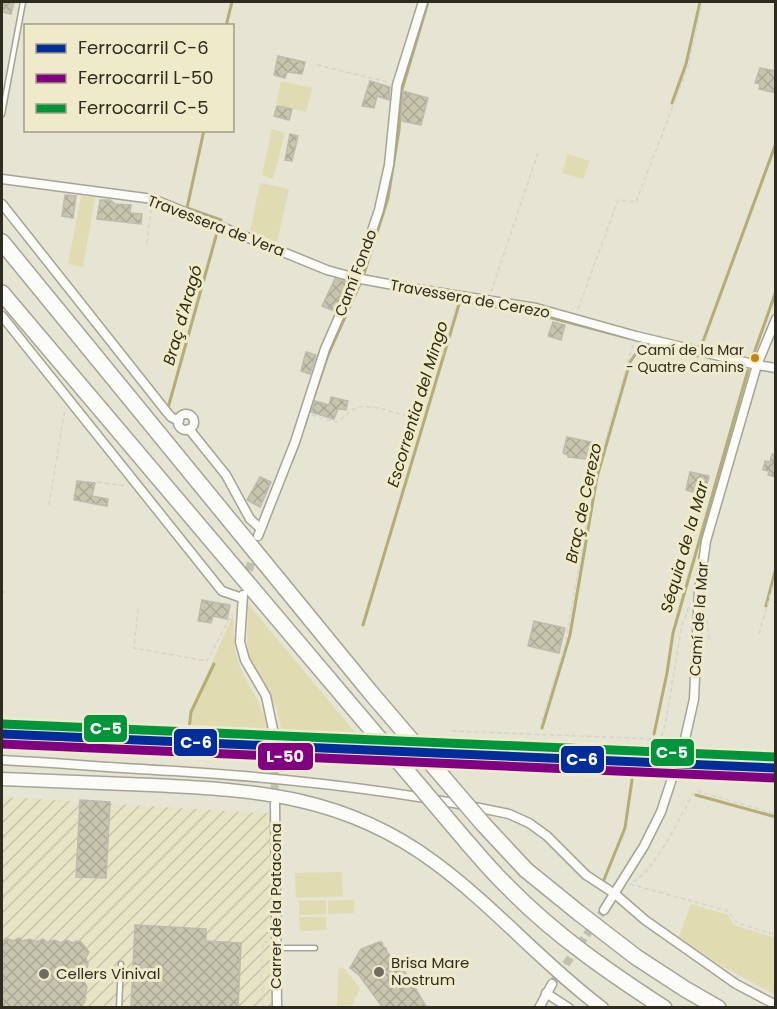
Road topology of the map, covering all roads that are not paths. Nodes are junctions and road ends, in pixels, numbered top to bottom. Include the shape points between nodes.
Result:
1 (23, 2) edge
2 (423, 2) edge
3 (2, 114) edge
4 (2, 179) edge
5 (2, 204) edge
6 (2, 242) edge
7 (356, 278) junction
8 (2, 293) edge
9 (2, 316) edge
10 (776, 319) edge
11 (757, 365) junction
12 (776, 368) edge
13 (179, 421) junction
14 (189, 429) junction
15 (274, 734) tunnel mouth
16 (2, 760) edge
17 (2, 778) edge
18 (275, 804) tunnel mouth
19 (615, 894) junction
20 (604, 910) tunnel mouth
21 (276, 948) junction
22 (315, 948) dead end
23 (121, 964) dead end
24 (552, 984) tunnel mouth
25 (546, 993) junction
26 (776, 1005) edge
27 (119, 1008) edge
28 (277, 1008) edge
29 (539, 1008) edge
30 (569, 1008) edge
31 (603, 1008) edge
32 (664, 1008) edge
33 (718, 1008) edge

1 - 3 lane
2 - 7 street, Camí Fondo via 397,85 389,165 379,210
4 - 7 street, Travessera de Vera via 153,199 327,270
5 - 13 street via 166,411
6 - 33 highway, bridge via 371,693 526,870 636,957
7 - 11 street, Travessera de Cerezo via 536,308
7 - 14 street, Camí Fondo via 325,349 259,532 226,475
8 - 32 highway, bridge via 510,890 564,937
9 - 15 street via 222,591 240,596 240,642 245,660 266,696
10 - 11 street, Camí de la Mar
11 - 12 street, Travessera de Cerezo
11 - 19 street, Camí de la Mar via 706,541 693,699 685,739 661,812
13 - 14 street via 182,428
13 - 14 street via 184,415 191,417 194,423
16 - 19 street via 284,779 509,814 547,836 586,875
17 - 31 main road via 245,790 346,813 391,834 434,862
18 - 21 street, Carrer de la Patacona
19 - 20 street, Camí de la Mar
19 - 26 street via 736,984
21 - 22 lane
21 - 28 street, Carrer de la Patacona
23 - 27 lane
24 - 25 street
25 - 29 street
25 - 30 street

